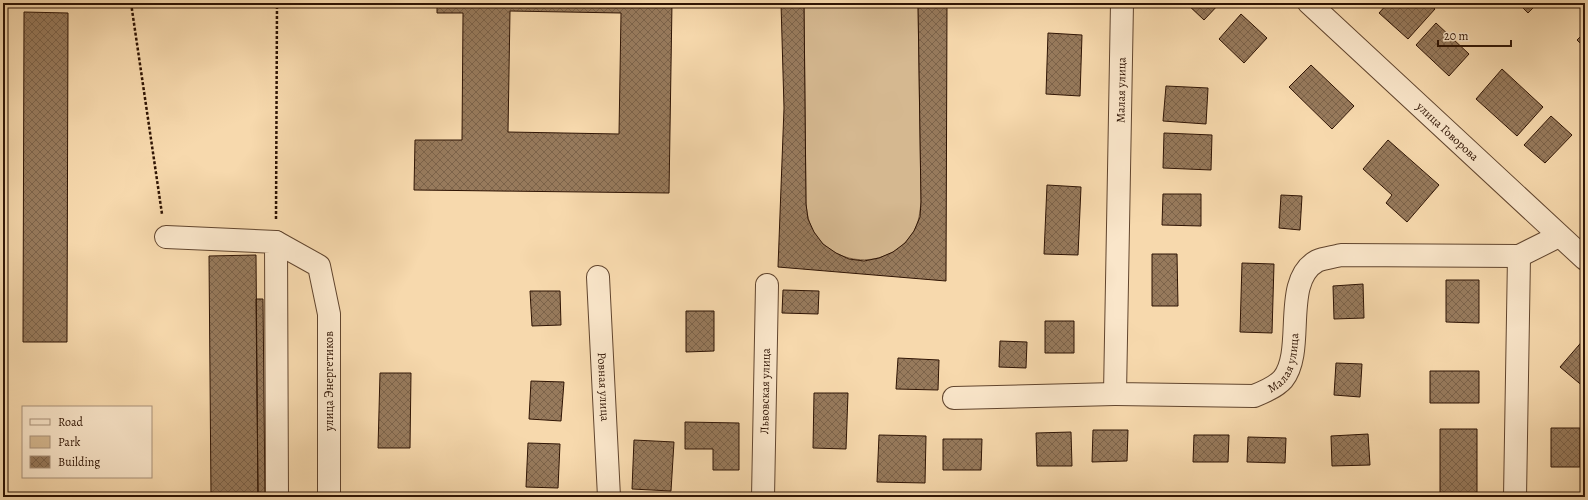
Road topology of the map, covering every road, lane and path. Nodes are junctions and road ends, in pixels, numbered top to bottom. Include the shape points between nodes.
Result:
1 (131, 3) edge
2 (277, 3) edge
3 (1122, 3) edge
4 (1309, 3) edge
5 (1559, 236) junction
6 (166, 237) joint
7 (276, 242) junction
8 (1519, 256) junction
9 (1585, 259) edge
10 (598, 277) dead end
11 (767, 285) dead end
12 (1115, 394) junction
13 (954, 398) dead end
14 (277, 497) edge
15 (329, 497) edge
16 (609, 497) edge
17 (763, 497) edge
18 (1515, 497) edge

1 - 6 path
2 - 7 path
3 - 12 street, Малая улица
4 - 5 street, улица Говорова
5 - 8 street
5 - 9 street, улица Говорова
6 - 7 street
7 - 14 street
7 - 15 street, улица Энергетиков via 319,266 329,314
8 - 12 street, Малая улица via 1341,255 1318,261 1308,268 1299,283 1291,361 1283,378 1268,390 1254,396
8 - 18 street
10 - 16 street, Ровная улица
11 - 17 street, Львовская улица
12 - 13 street

